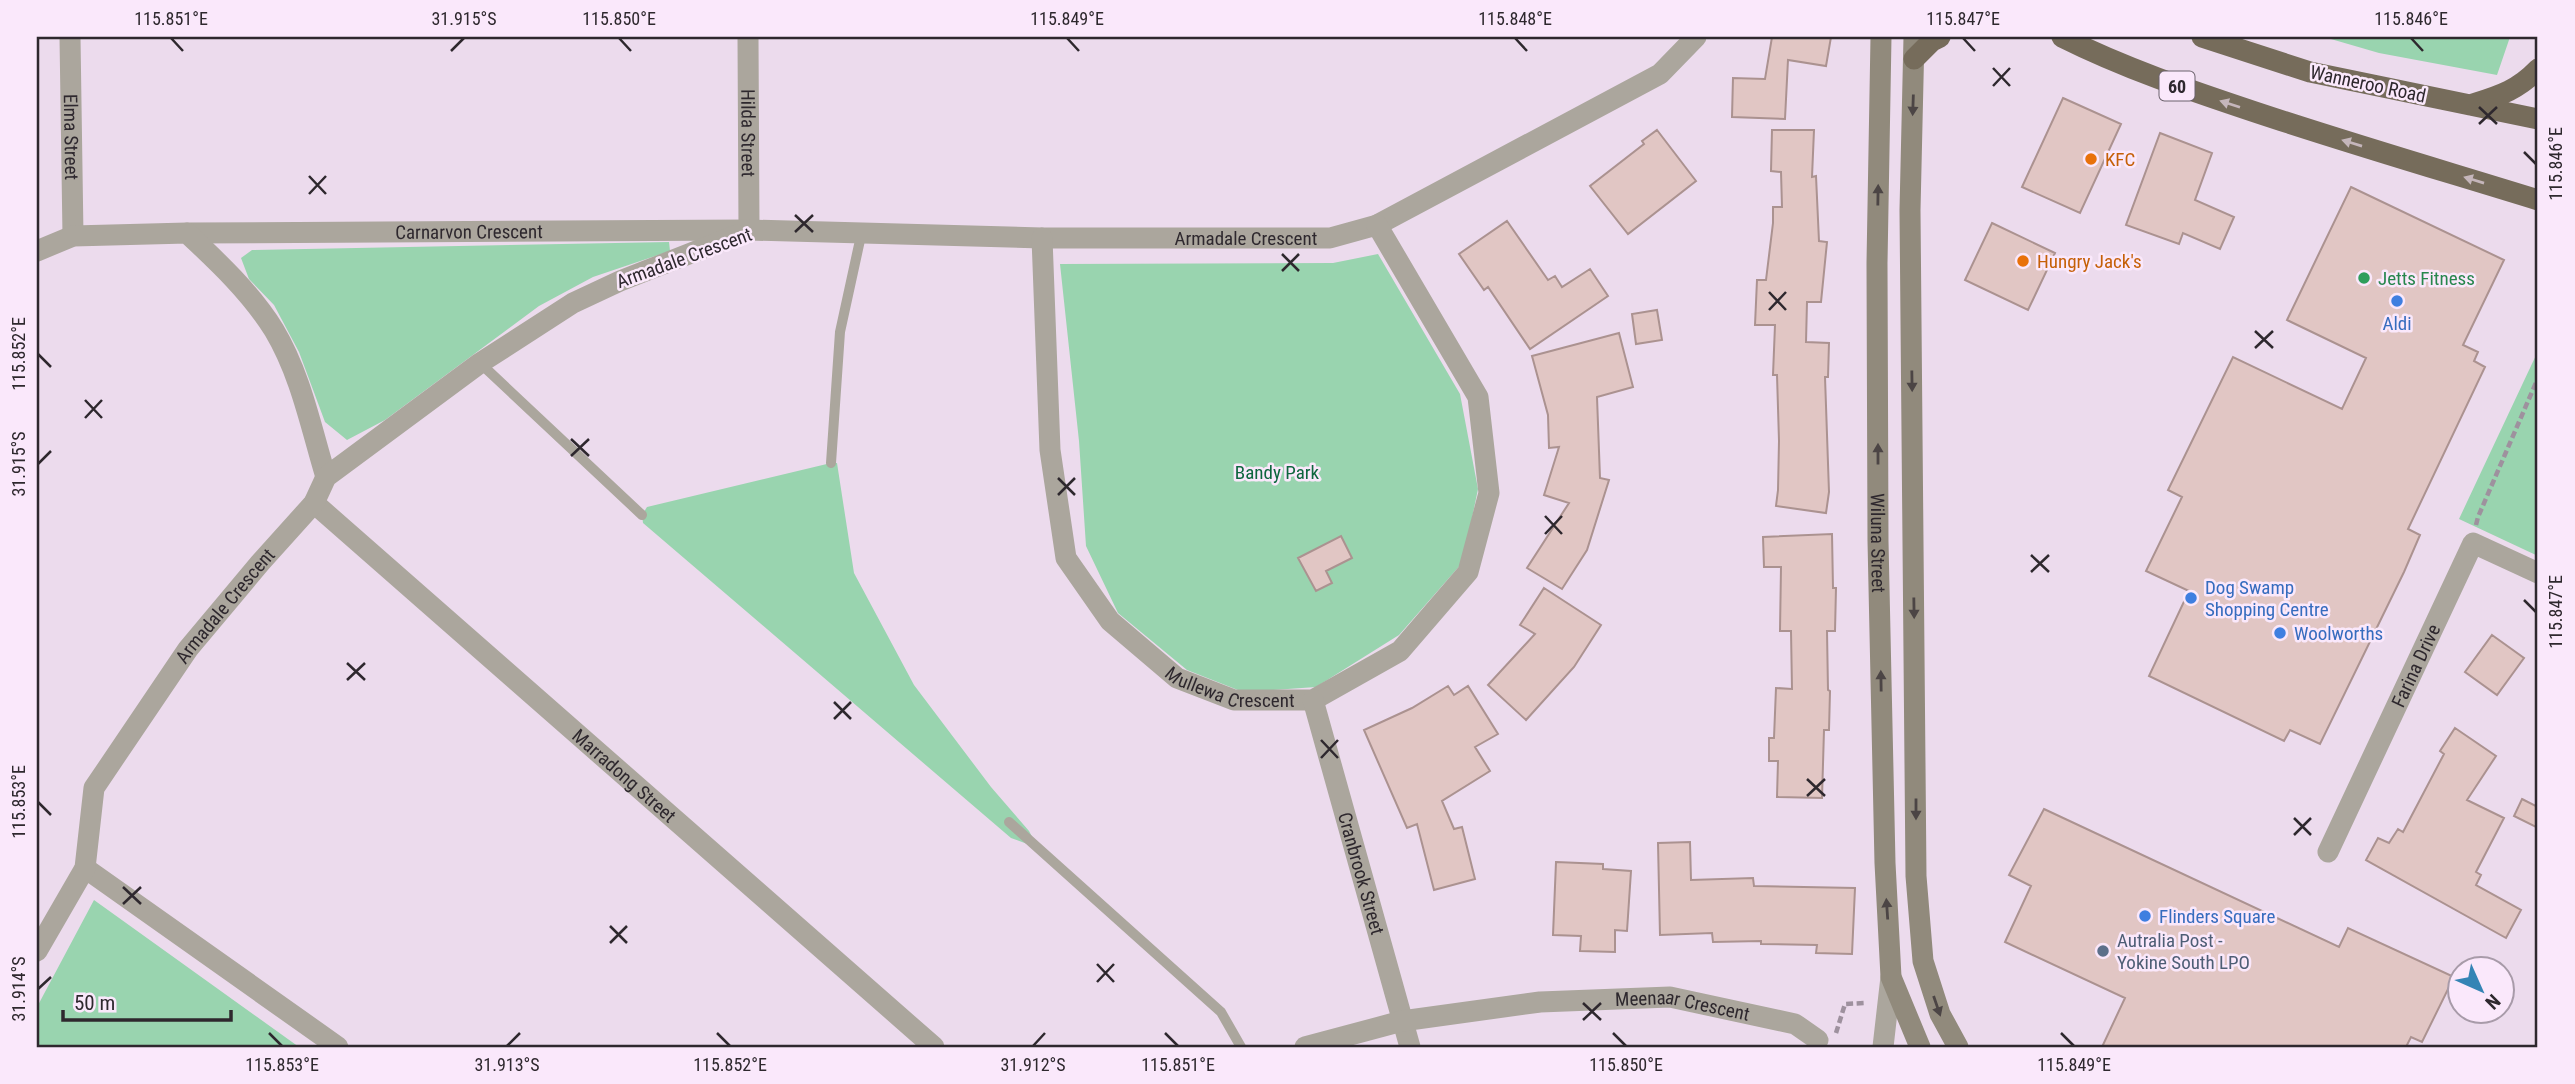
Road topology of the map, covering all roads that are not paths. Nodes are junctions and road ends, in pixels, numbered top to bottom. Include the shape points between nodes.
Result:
1 (70, 37) edge
2 (748, 37) edge
3 (1696, 37) edge
4 (1881, 37) edge
5 (1914, 37) edge
6 (1940, 37) edge
7 (2062, 37) edge
8 (2202, 37) edge
9 (1914, 59) junction
10 (2538, 69) edge
11 (2468, 105) junction
12 (2538, 119) edge
13 (2538, 200) edge
14 (1377, 225) junction
15 (749, 230) junction
16 (862, 231) junction
17 (187, 233) junction
18 (73, 236) junction
19 (1042, 238) junction
20 (37, 251) edge
21 (1877, 351) junction
22 (1912, 351) junction
23 (480, 363) junction
24 (831, 463) dead end
25 (327, 477) junction
26 (314, 503) junction
27 (642, 514) dead end
28 (2538, 573) edge
29 (1313, 700) junction
30 (1009, 822) dead end
31 (2328, 852) dead end
32 (85, 868) junction
33 (37, 951) edge
34 (1891, 977) junction
35 (1402, 1021) junction
36 (1818, 1040) road end
37 (338, 1047) edge
38 (934, 1047) edge
39 (1241, 1047) edge
40 (1305, 1047) edge
41 (1410, 1047) edge
42 (1883, 1047) edge
43 (1920, 1047) edge
44 (1958, 1047) edge

1 - 18 street, Elma Street
2 - 15 street, Hilda Street
3 - 14 street, Armadale Crescent via 1660,74
21 -> 4 main road, Wiluna Street
5 - 9 main road, Wiluna Street
6 - 9 highway
13 -> 7 highway, 60 via 2166,82
8 - 11 highway, Wanneroo Road via 2309,72
9 -> 22 main road, Wiluna Street
10 - 11 highway via 2507,93
11 - 12 highway, Wanneroo Road
14 - 19 street, Armadale Crescent via 1330,238
14 - 29 street, Mullewa Crescent via 1478,397 1489,493 1468,572 1399,651
15 - 16 street, Armadale Crescent
15 - 17 street, Carnarvon Crescent
15 - 23 street, Armadale Crescent via 573,303
16 - 19 street, Armadale Crescent
16 - 24 lane via 840,332
17 - 18 street, Carnarvon Crescent
17 - 25 street via 235,280 274,330 303,395
18 - 20 street, Carnarvon Crescent
19 - 29 street, Mullewa Crescent via 1050,450 1066,558 1110,621 1177,678 1234,700
21 - 22 main road
34 -> 21 main road, Wiluna Street via 1884,850
22 -> 44 main road, Wiluna Street via 1916,876 1923,961 1940,1014
23 - 25 street, Armadale Crescent
23 - 27 lane
25 - 26 street, Armadale Crescent
26 - 32 street, Armadale Crescent via 188,649 94,788
26 - 38 street, Marradong Street
28 - 31 street, Farina Drive via 2473,543
29 - 35 street, Cranbrook Street
30 - 39 lane via 1221,1012
32 - 33 street, Armadale Crescent
32 - 37 street
34 - 42 street, Wiluna Street
34 - 43 main road
35 - 36 street, Meenaar Crescent via 1540,1002 1670,997 1795,1024
35 - 40 street, Meenaar Crescent
35 - 41 street, Cranbrook Street

